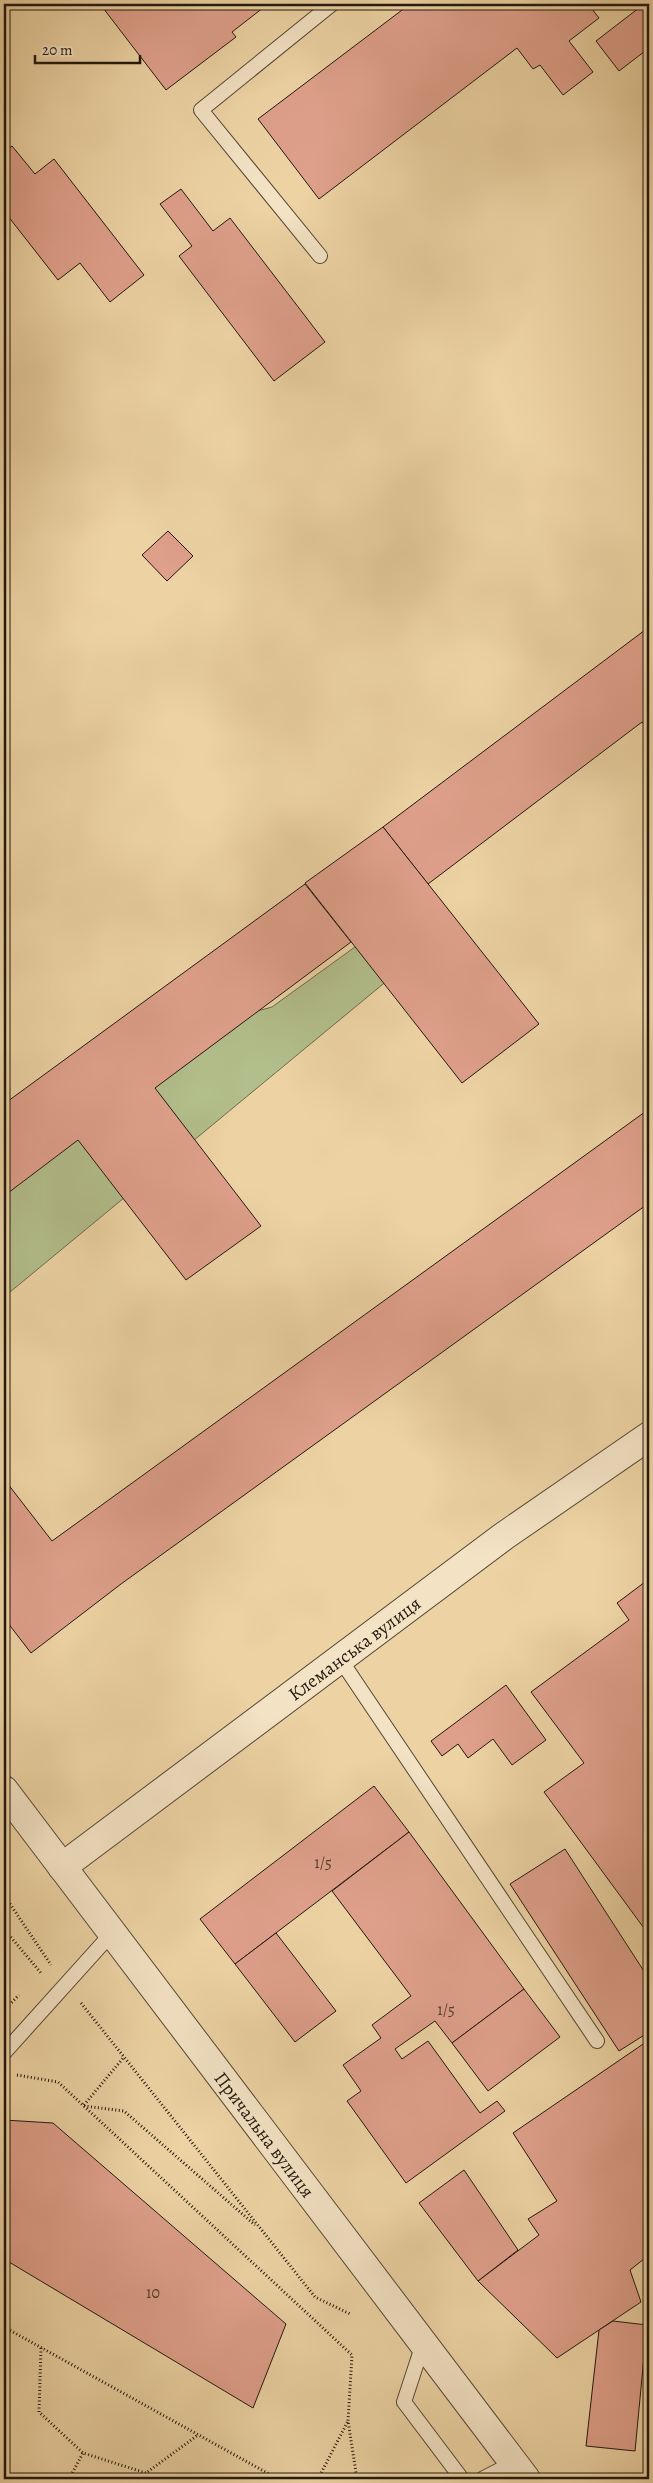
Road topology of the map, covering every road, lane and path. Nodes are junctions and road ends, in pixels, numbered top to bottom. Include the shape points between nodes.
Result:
1 (332, 4) edge
2 (320, 256) dead end
3 (649, 1436) edge
4 (340, 1659) junction
5 (4, 1790) edge
6 (62, 1867) junction
7 (4, 1895) edge
8 (4, 1929) edge
9 (112, 1933) junction
10 (41, 1973) dead end
11 (65, 1984) junction
12 (597, 2041) dead end
13 (4, 2053) edge
14 (124, 2057) junction
15 (13, 2075) dead end
16 (84, 2106) junction
17 (262, 2231) junction
18 (350, 2314) dead end
19 (4, 2327) edge
20 (423, 2344) junction
21 (41, 2348) junction
22 (348, 2421) junction
23 (198, 2435) junction
24 (83, 2453) junction
25 (520, 2471) edge
26 (69, 2479) edge
27 (278, 2479) edge
28 (318, 2479) edge
29 (357, 2479) edge
30 (462, 2479) edge
31 (482, 2479) edge

1 - 2 lane via 201,110
3 - 4 street, Клеманська вулиця via 504,1536
4 - 6 street, Клеманська вулиця
4 - 12 lane
5 - 6 street, Причальна вулиця
6 - 9 street, Причальна вулиця
7 - 11 path
8 - 10 path
9 - 11 lane
9 - 20 street, Причальна вулиця
11 - 13 lane
11 - 14 path
14 - 16 path
14 - 17 path
15 - 16 path via 58,2082
16 - 17 path via 124,2111
16 - 22 path via 352,2355
17 - 18 path via 315,2298
19 - 21 path
20 - 25 street, Причальна вулиця
20 - 30 lane via 404,2402
21 - 23 path
21 - 24 path via 39,2412
22 - 28 path
22 - 29 path
23 - 24 path via 146,2472
23 - 27 path
24 - 26 path
25 - 31 lane

